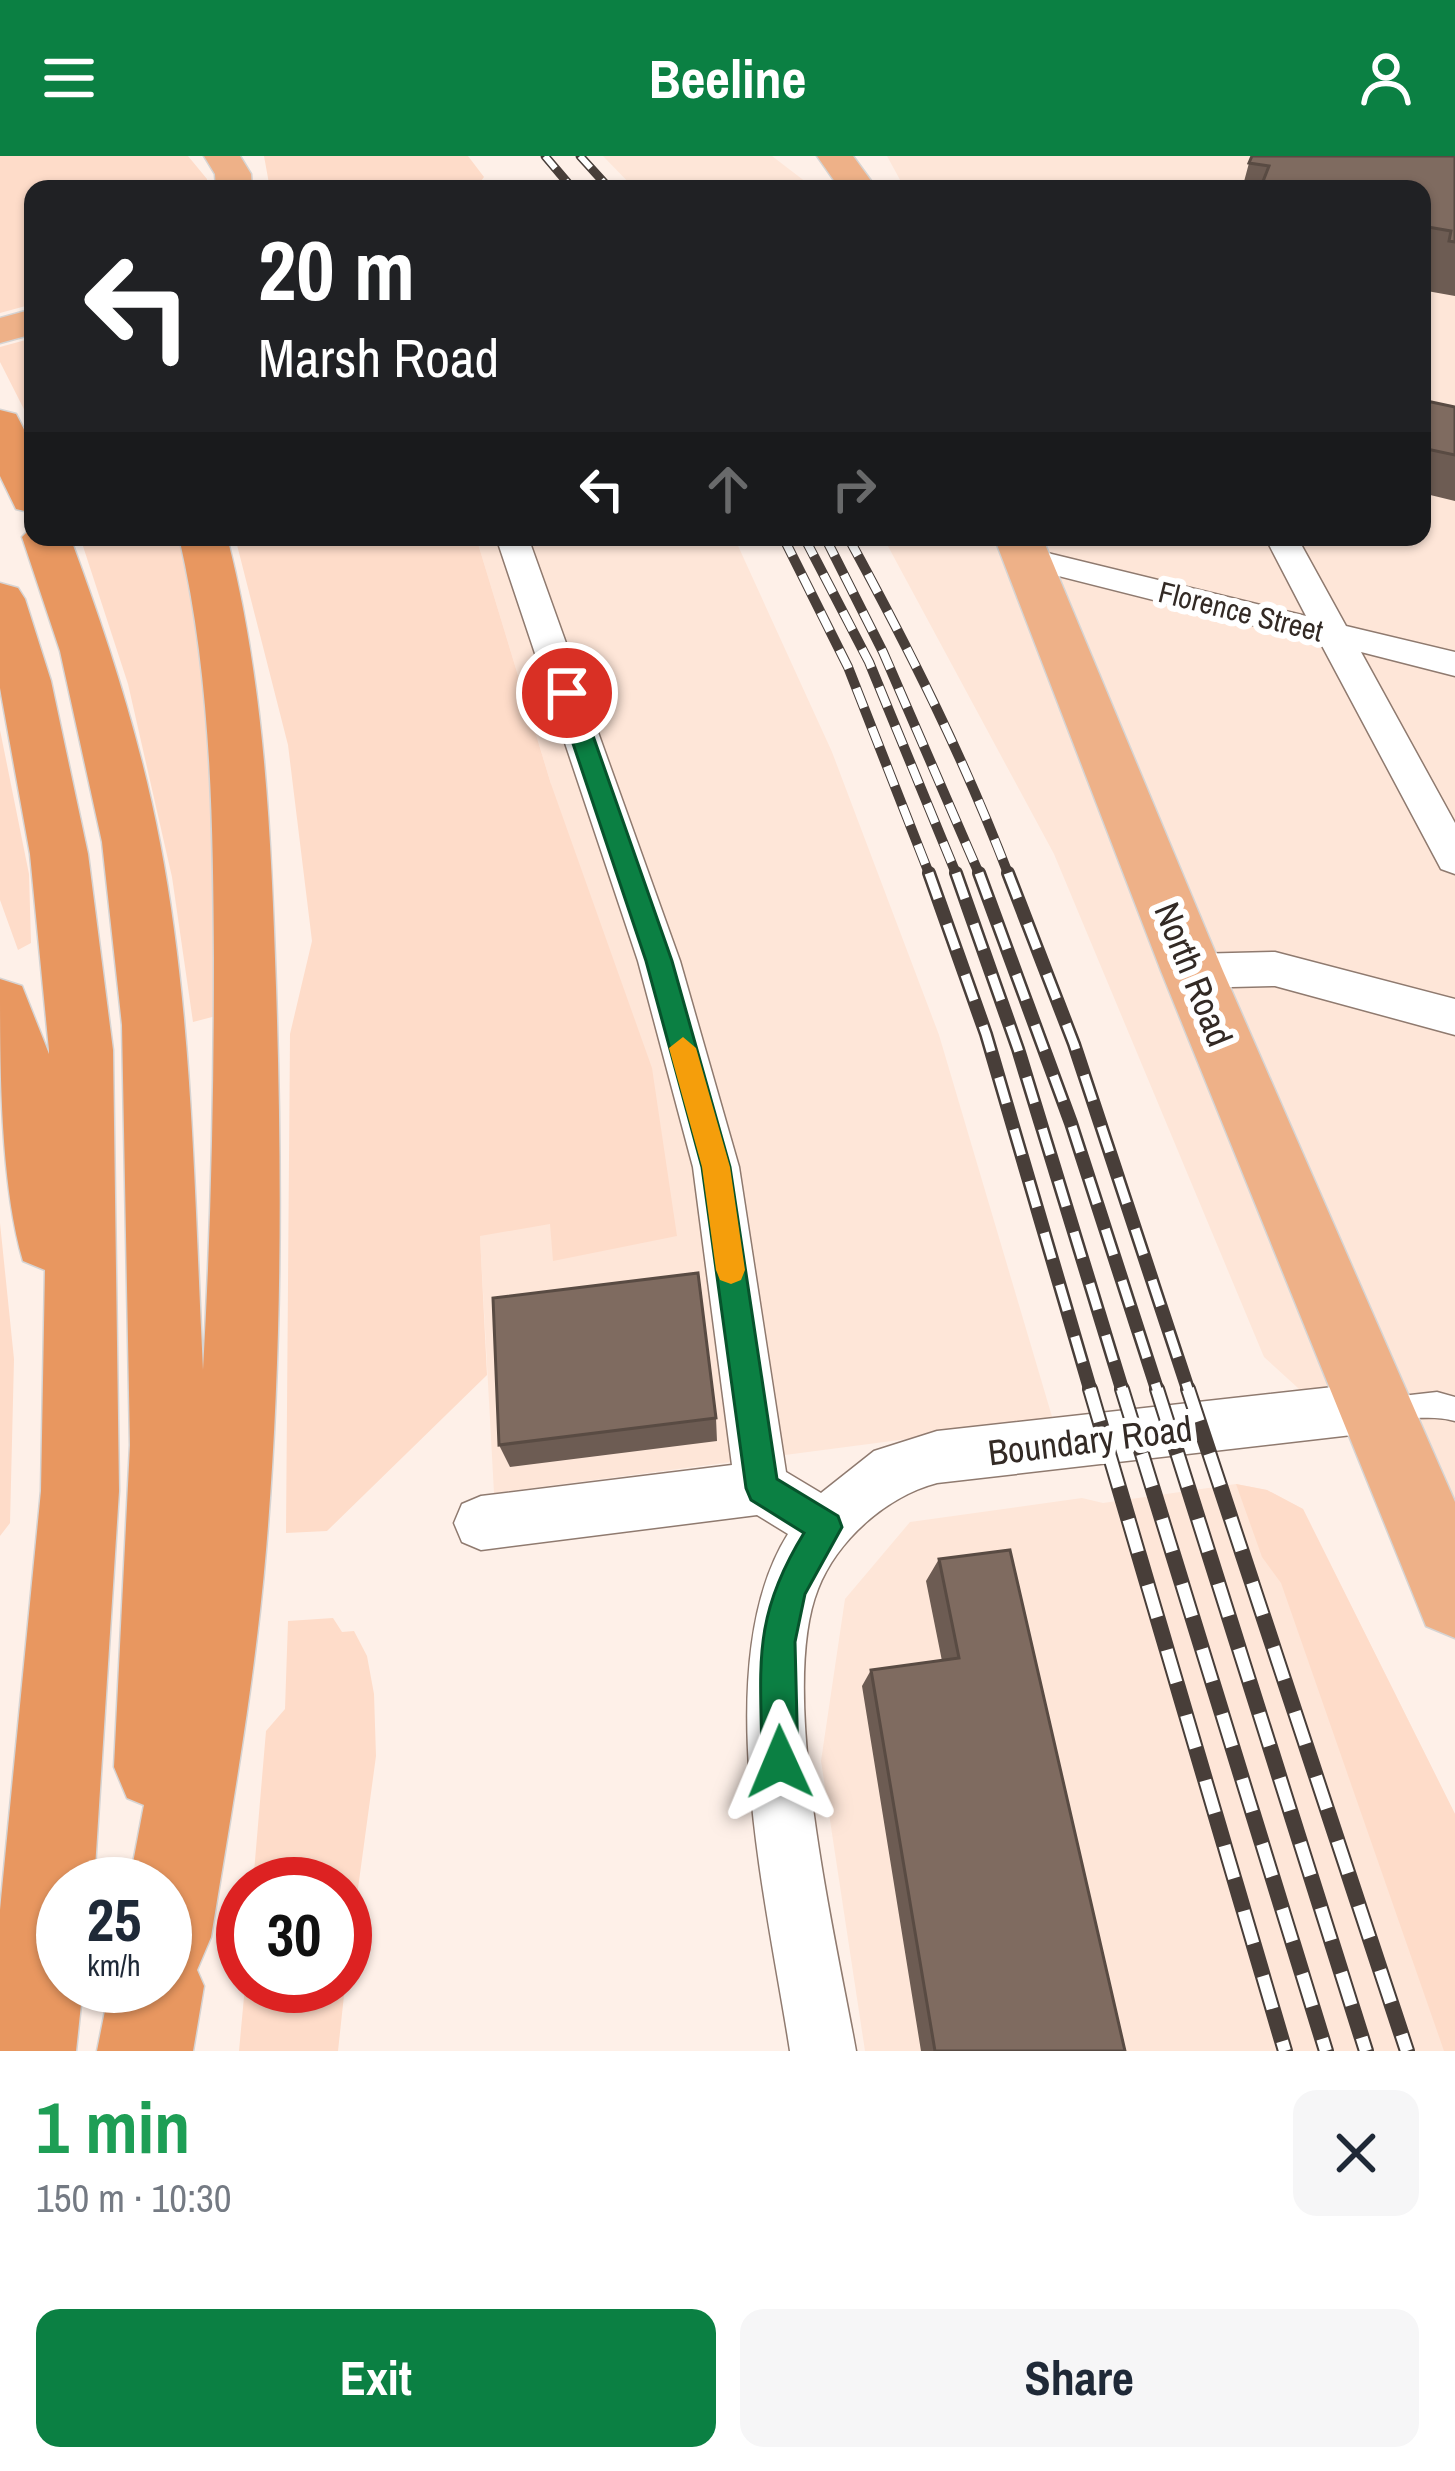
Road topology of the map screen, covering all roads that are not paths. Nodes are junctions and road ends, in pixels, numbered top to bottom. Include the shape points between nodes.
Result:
1 (0, 423) edge
2 (24, 478) edge
3 (49, 546) edge
4 (206, 546) edge
5 (515, 546) edge
6 (1286, 546) edge
7 (1022, 548) edge
8 (0, 599) edge
9 (1331, 634) junction
10 (1455, 664) edge
11 (1441, 813) edge
12 (1455, 859) edge
13 (1192, 971) junction
14 (0, 1004) edge
15 (1455, 1017) edge
16 (1378, 1407) junction
17 (1455, 1409) edge
18 (202, 1440) junction
19 (81, 1477) junction
20 (762, 1488) junction
21 (481, 1523) dead end
22 (826, 1527) junction
23 (1455, 1598) edge
24 (150, 1857) edge
25 (178, 1857) edge
26 (138, 2013) edge
27 (152, 2013) edge
28 (28, 2051) edge
29 (135, 2051) edge
30 (146, 2051) edge
31 (823, 2051) edge

1 - 2 highway
3 - 18 highway via 86,651 131,842
4 - 18 highway via 224,611 239,749 247,1082
5 - 20 street via 659,961 716,1167
6 - 9 street
7 - 9 street, Florence Street
7 - 13 main road, North Road
8 - 19 highway via 25,681 58,854 81,1050
9 - 10 street, Florence Street
9 - 11 street
11 - 12 street
13 - 15 street via 1275,969
13 - 16 main road, North Road
14 - 19 highway via 25,1079
16 - 17 lane
16 - 22 street, Boundary Road via 937,1457 896,1468
16 - 23 main road, North Road
18 - 24 highway
18 - 25 highway via 215,1641
19 - 28 highway via 55,1837
20 - 21 street
20 - 22 street
22 - 31 street, Boundary Road via 789,1588 778,1642 780,1762
26 - 29 highway
27 - 30 highway

